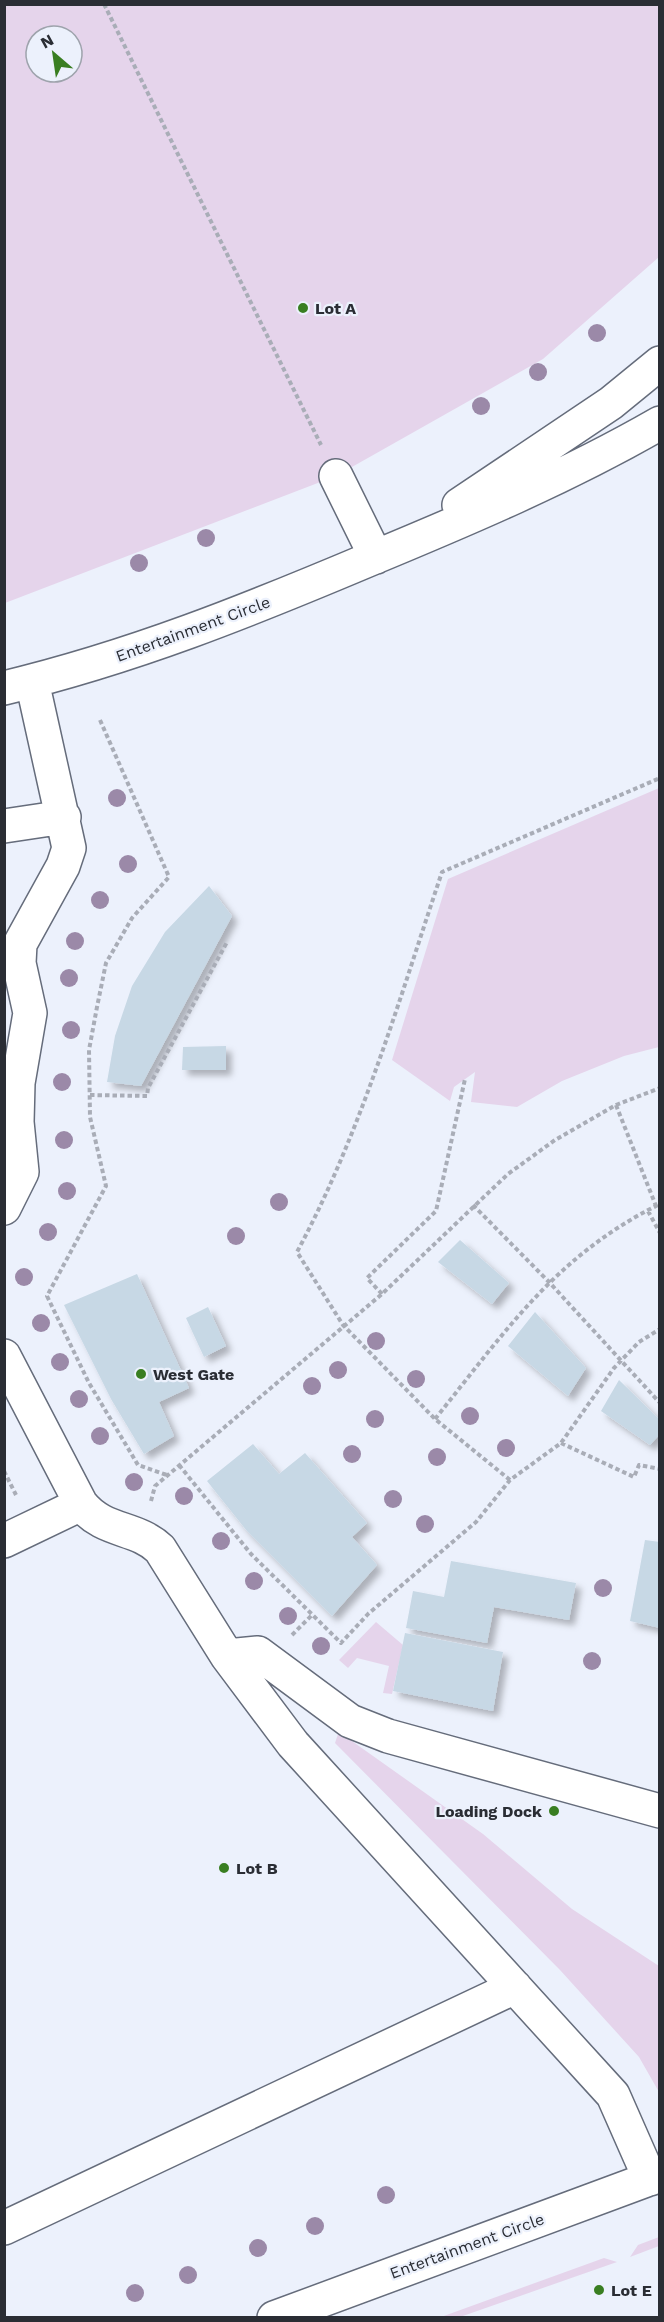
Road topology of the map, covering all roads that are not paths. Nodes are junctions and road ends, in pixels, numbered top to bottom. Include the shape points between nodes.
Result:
1 (660, 363) edge
2 (660, 423) edge
3 (336, 476) road end
4 (376, 557) junction
5 (18, 684) edge
6 (64, 817) junction
7 (4, 825) edge
8 (4, 1208) edge
9 (4, 1356) edge
10 (81, 1504) junction
11 (4, 1541) edge
12 (226, 1656) junction
13 (660, 1811) edge
14 (515, 1987) junction
15 (655, 2177) edge
16 (4, 2228) edge
17 (274, 2318) edge

1 - 4 street, Entertainment Circle via 611,403 506,475
2 - 4 street, Entertainment Circle via 522,495
3 - 4 street
4 - 5 street, Entertainment Circle via 217,623 134,652
5 - 6 street
6 - 7 street
6 - 8 street via 67,857 25,935 19,954 30,1013 18,1083 22,1172
9 - 10 street
10 - 11 street
10 - 12 street via 99,1521 143,1537 160,1549
12 - 13 street via 258,1653 350,1721 388,1736
12 - 14 street via 324,1780
14 - 15 street via 613,2095
14 - 16 street
15 - 17 street, Entertainment Circle

